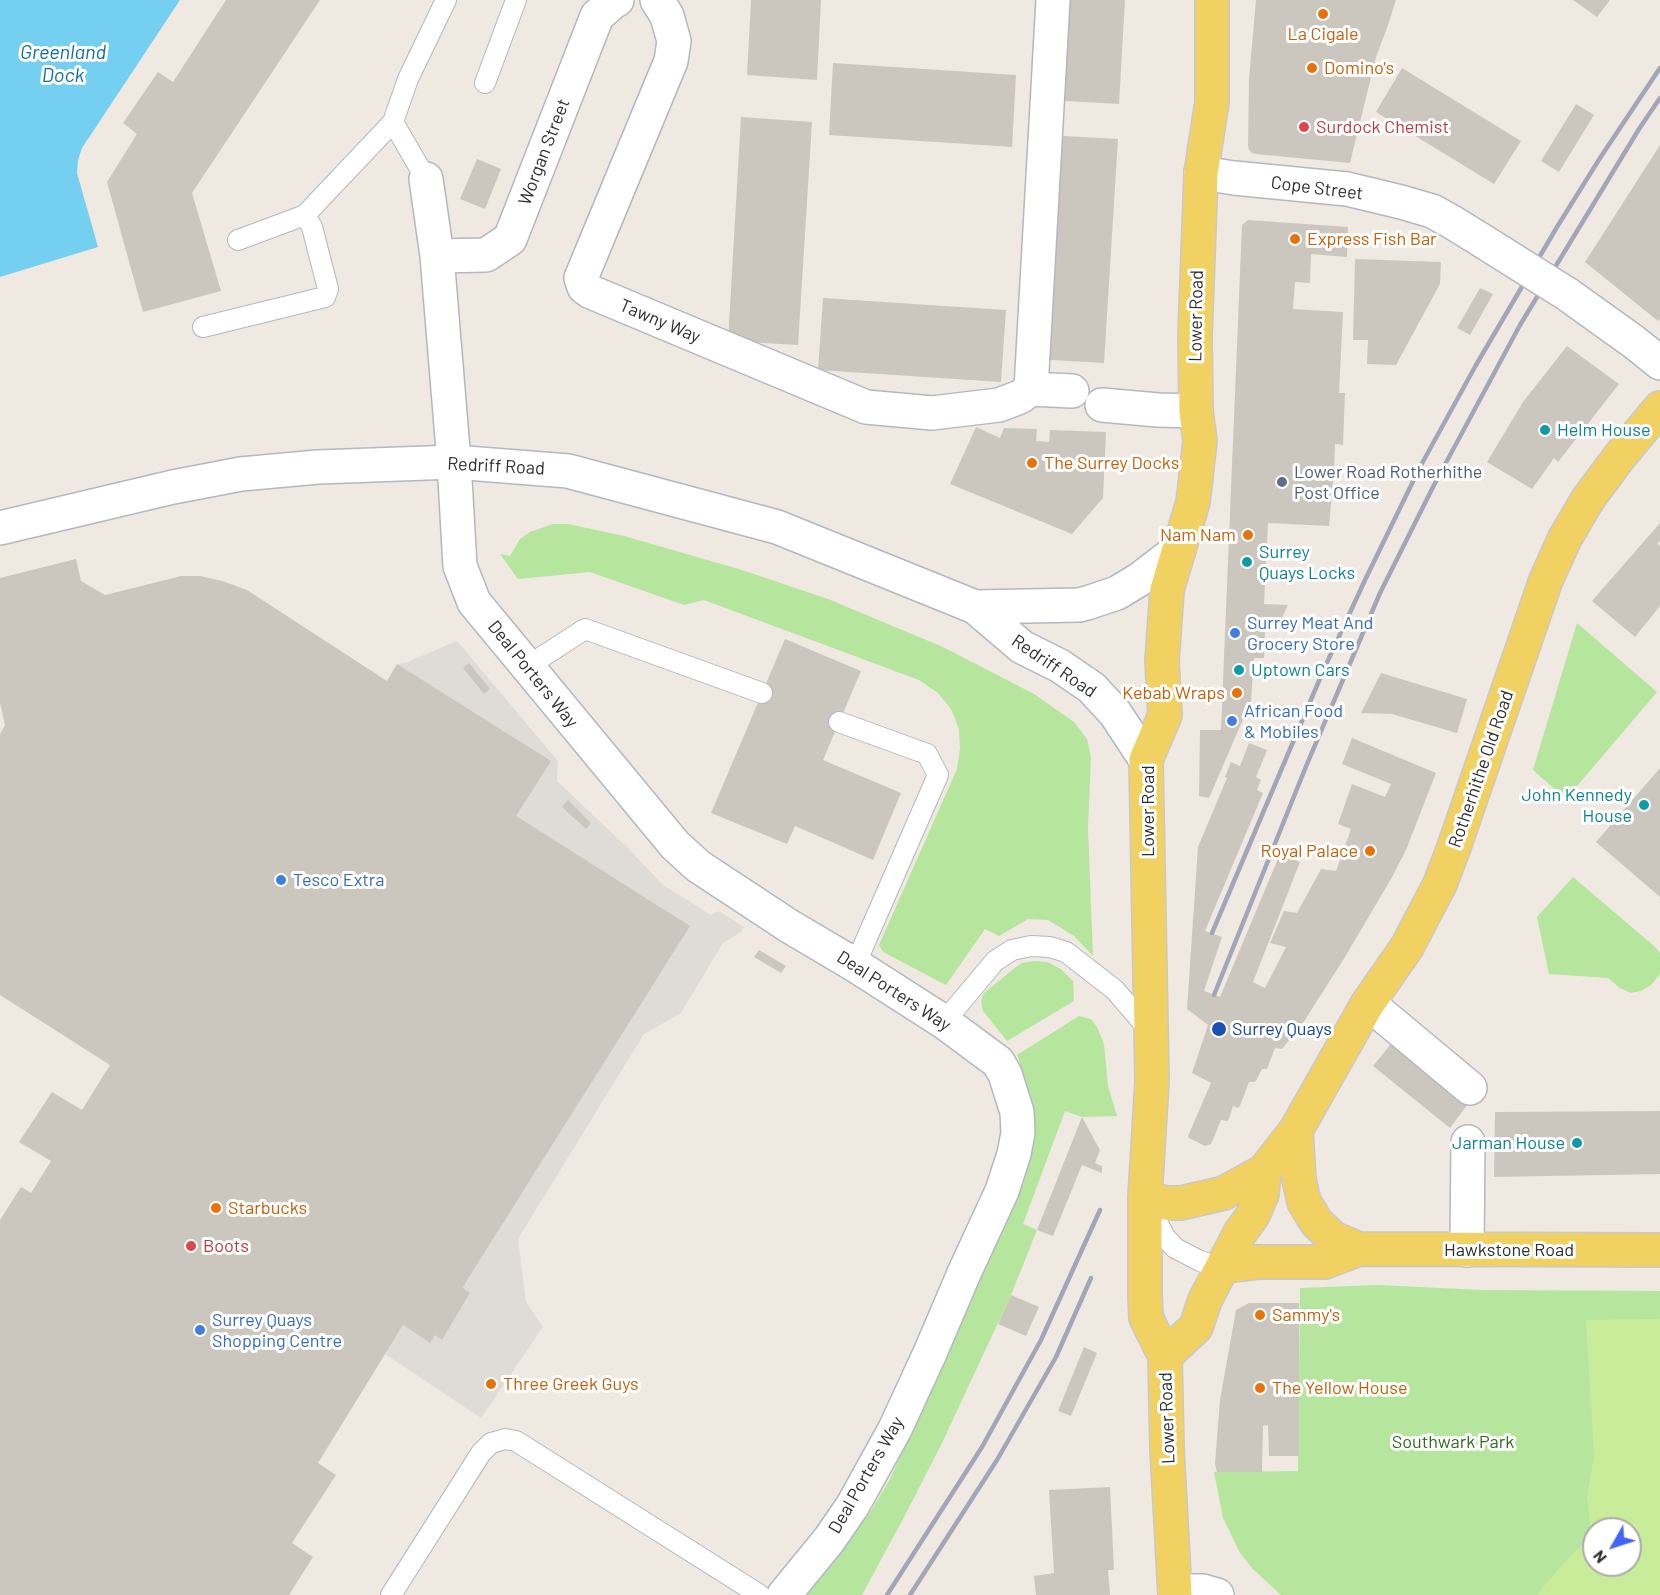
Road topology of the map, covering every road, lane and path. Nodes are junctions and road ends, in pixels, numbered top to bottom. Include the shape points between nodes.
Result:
1 (446, 0) edge
2 (516, 0) edge
3 (617, 0) edge
4 (657, 0) edge
5 (1053, 0) edge
6 (1212, 0) edge
7 (485, 83) dead end
8 (393, 122) junction
9 (1201, 173) junction
10 (426, 179) joint
11 (305, 215) junction
12 (238, 240) dead end
13 (437, 256) junction
14 (203, 327) dead end
15 (1660, 363) edge
16 (1031, 389) junction
17 (1072, 391) dead end
18 (1102, 405) dead end
19 (1660, 408) edge
20 (1196, 411) junction
21 (454, 462) junction
22 (0, 528) edge
23 (1179, 549) junction
24 (975, 607) junction
25 (528, 666) junction
26 (762, 693) dead end
27 (840, 722) dead end
28 (1146, 760) junction
29 (855, 965) junction
30 (1368, 1003) junction
31 (944, 1022) junction
32 (1151, 1046) junction
33 (1470, 1088) dead end
34 (1296, 1130) junction
35 (1468, 1142) dead end
36 (1264, 1171) junction
37 (1145, 1197) junction
38 (1359, 1248) junction
39 (1467, 1250) junction
40 (1660, 1250) edge
41 (1224, 1266) junction
42 (1165, 1356) junction
43 (1175, 1593) edge
44 (391, 1595) edge
45 (760, 1595) edge
46 (784, 1595) edge
47 (1217, 1595) edge

1 - 8 lane via 408,79
2 - 7 lane
3 - 13 street, Worgan Street via 597,16 510,239 486,255
4 - 16 street, Tawny Way via 667,16 674,41 671,62 581,278 584,287 866,407 932,412 999,405
5 - 16 street
6 - 9 main road, Lower Road via 1212,102
8 - 10 lane
8 - 11 lane
9 - 15 street, Cope Street, bridge via 1347,189 1432,211 1567,294
9 - 20 main road, Lower Road
10 - 13 street
11 - 12 lane
11 - 14 lane via 312,227 328,289 325,297
13 - 21 street
16 - 17 street
18 - 20 street
19 - 30 main road, Rotherhithe Old Road via 1588,499 1565,538 1546,580 1440,884 1407,946
20 - 23 main road, Lower Road via 1200,441 1193,502
21 - 22 street, Redriff Road via 241,474
21 - 24 street, Redriff Road via 568,471 777,527
21 - 25 street, Deal Porters Way via 460,566 474,602
23 - 24 street, Redriff Road via 1140,579 1087,603
23 - 28 main road, Lower Road via 1164,613 1165,715
24 - 28 street, Redriff Road via 1022,647 1092,688 1115,713
25 - 26 lane via 585,629
25 - 29 street, Deal Porters Way via 675,845 698,866
27 - 29 lane via 927,754 938,775
28 - 32 main road, Lower Road
29 - 31 street, Deal Porters Way
30 - 33 street
30 - 34 main road, Rotherhithe Old Road
31 - 32 lane via 995,961 1012,950 1050,947 1066,952 1115,990 1144,1024
31 - 46 street, Deal Porters Way via 998,1062 1005,1074 1017,1112 1014,1154 1002,1191 894,1429 830,1540
32 - 37 main road, Lower Road
34 - 36 main road, Rotherhithe Old Road
34 - 38 main road, Hawkstone Road via 1304,1202 1317,1223 1334,1238
35 - 39 street
36 - 37 main road, Rotherhithe Old Road via 1215,1196 1181,1203
36 - 41 main road, Rotherhithe Old Road via 1262,1194
37 - 41 lane via 1174,1248 1211,1265
37 - 42 main road, Lower Road via 1146,1318
38 - 39 main road, Hawkstone Road
38 - 41 main road, Hawkstone Road via 1325,1262
39 - 40 main road, Hawkstone Road
41 - 42 main road, Rotherhithe Old Road via 1205,1300 1196,1327
42 - 43 main road, Lower Road
43 - 47 street, Lower Road via 1203,1591
44 - 45 lane via 481,1453 491,1443 505,1439 516,1441

